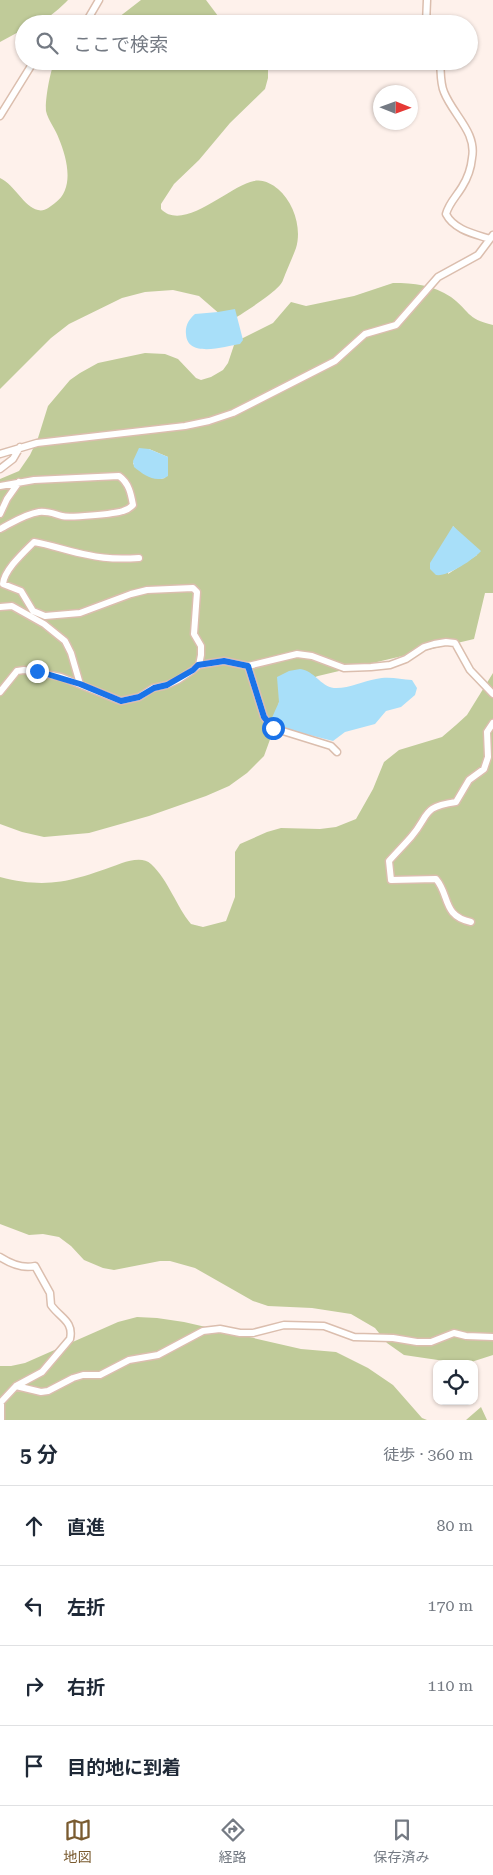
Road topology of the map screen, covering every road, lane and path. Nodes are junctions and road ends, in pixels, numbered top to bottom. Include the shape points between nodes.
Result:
1 (99, 0) edge
2 (427, 0) edge
3 (90, 15) edge
4 (426, 15) edge
5 (28, 70) edge
6 (441, 70) edge
7 (0, 116) edge
8 (492, 237) edge
9 (20, 447) junction
10 (0, 454) edge
11 (0, 468) edge
12 (19, 482) junction
13 (0, 486) edge
14 (0, 514) edge
15 (0, 529) edge
16 (140, 558) dead end
17 (0, 607) edge
18 (198, 665) junction
19 (248, 666) junction
20 (80, 684) junction
21 (0, 692) edge
22 (493, 694) edge
23 (493, 723) edge
24 (337, 752) dead end
25 (471, 922) dead end
26 (0, 1258) edge
27 (493, 1336) edge
28 (16, 1386) junction
29 (1, 1420) edge

1 - 3 street
2 - 4 street
5 - 7 street
6 - 8 street via 443,91 473,143 470,172 446,214 460,228
8 - 9 street via 478,254 438,277 396,325 365,334 335,362 233,413 185,426
9 - 10 street
9 - 11 street via 13,459
12 - 13 street
12 - 14 street
12 - 15 street via 119,476 126,481 133,505 117,513 62,516 39,512
16 - 18 street via 91,556 34,542 4,578 3,584 21,591 33,611 45,616 80,613 146,590 193,588 197,592 194,634 201,646
17 - 20 street via 12,606 65,640
18 - 19 street via 224,661
18 - 20 street via 167,685 121,701
19 - 22 street via 297,654 344,668 390,665 424,647 455,643 470,670
19 - 24 street via 264,717 273,728 331,746
20 - 21 street via 24,670 17,672
23 - 25 street via 488,732 488,757 484,769 469,780 456,802 434,807 424,816 411,837 389,861 391,880 436,879 455,916
26 - 28 street via 29,1268 36,1266 50,1293 51,1305 67,1319 72,1333 42,1372
27 - 28 street via 454,1333 431,1342 418,1342 354,1337 324,1326 284,1325 253,1333 203,1330 158,1355 129,1360 100,1375 73,1378 48,1391
28 - 29 street via 1,1402

